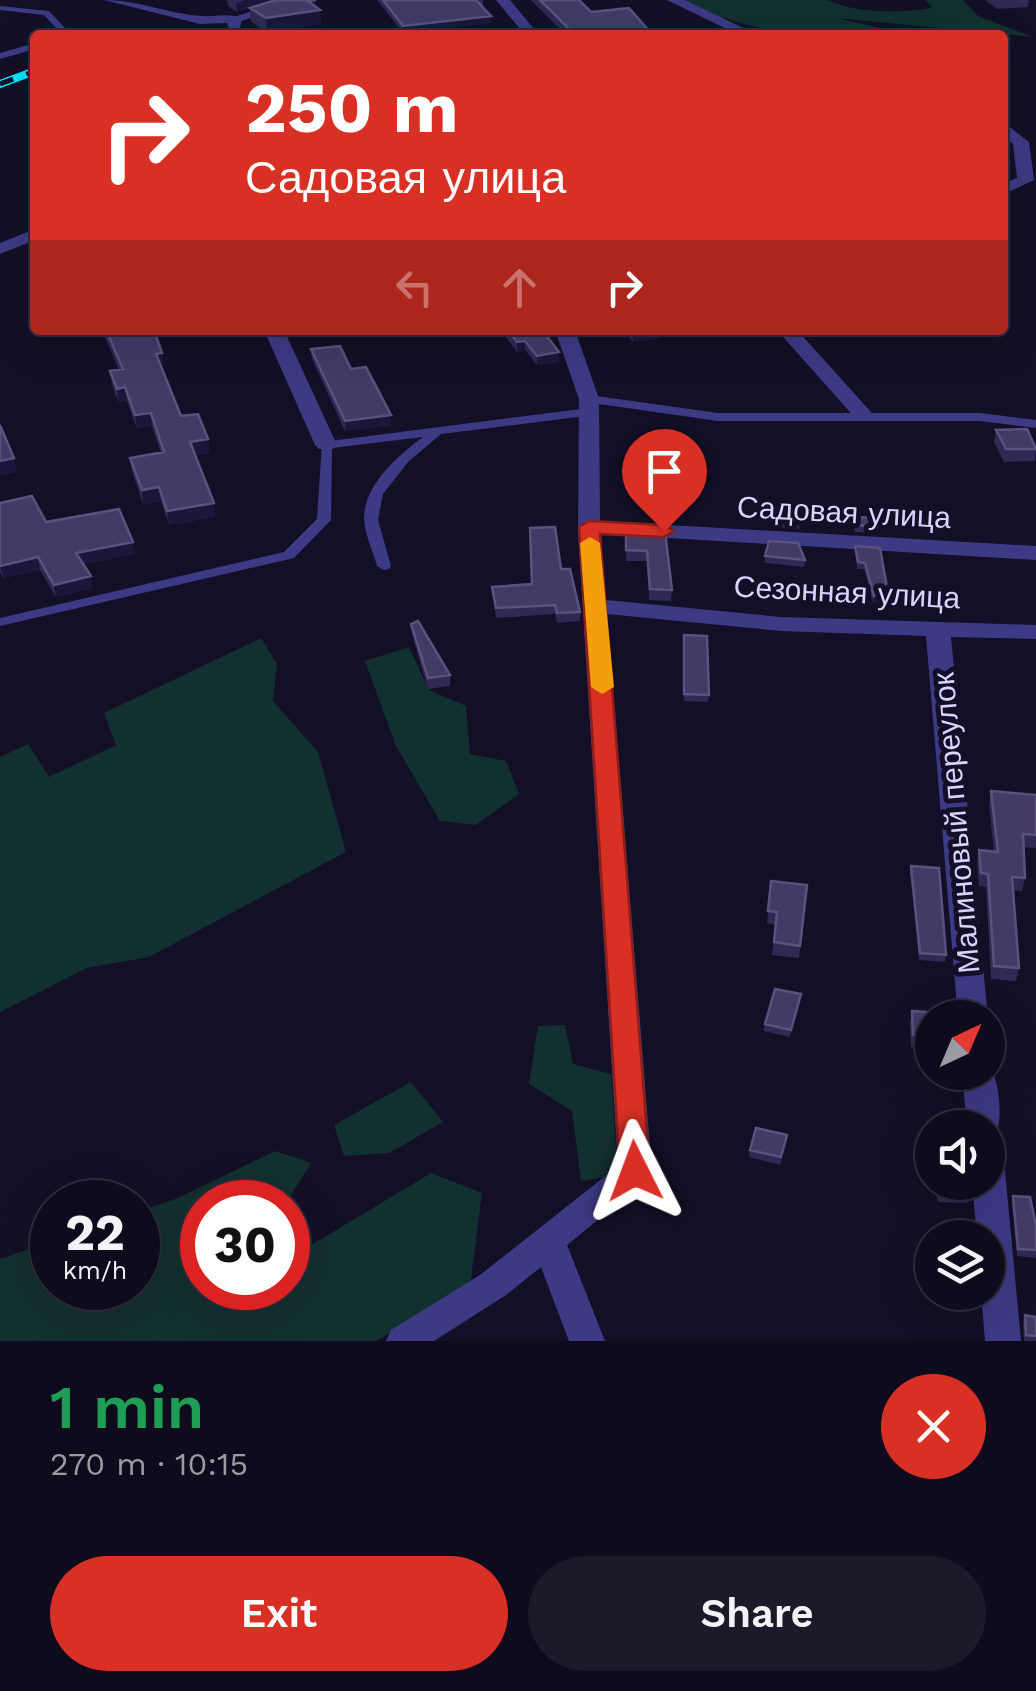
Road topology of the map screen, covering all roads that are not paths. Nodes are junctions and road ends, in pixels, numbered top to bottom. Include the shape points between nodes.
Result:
1 (111, 0) edge
2 (300, 0) edge
3 (503, 0) edge
4 (674, 0) edge
5 (0, 8) edge
6 (236, 19) junction
7 (61, 30) edge
8 (234, 30) edge
9 (528, 30) edge
10 (740, 30) edge
11 (30, 47) edge
12 (0, 56) edge
13 (1008, 131) edge
14 (1008, 188) edge
15 (30, 236) edge
16 (0, 249) edge
17 (276, 335) edge
18 (567, 335) edge
19 (791, 335) edge
20 (589, 406) junction
21 (864, 416) junction
22 (1036, 424) edge
23 (438, 431) junction
24 (326, 445) junction
25 (589, 527) junction
26 (1036, 553) edge
27 (384, 566) dead end
28 (596, 606) junction
29 (0, 622) edge
30 (938, 629) junction
31 (1036, 632) edge
32 (972, 1000) edge
33 (991, 1200) edge
34 (548, 1240) junction
35 (404, 1341) edge
36 (587, 1341) edge
37 (1003, 1341) edge

1 - 6 street via 200,20
2 - 6 street
3 - 9 street
4 - 10 street
5 - 7 lane via 46,13
6 - 8 street
11 - 12 lane
13 - 14 street via 1021,142 1026,180
15 - 16 street
17 - 24 street
18 - 20 street
19 - 21 street
20 - 21 lane via 718,417
20 - 23 lane
20 - 25 street
21 - 22 lane
23 - 24 lane
23 - 27 lane via 410,451 380,490 370,517
24 - 29 lane via 324,520 289,555
25 - 26 street, Садовая улица
25 - 28 street
28 - 30 street, Сезонная улица via 781,624
28 - 34 street via 635,1171
30 - 31 street, Сезонная улица
30 - 32 street, Малиновый переулок
33 - 37 street
34 - 35 street
34 - 36 street

